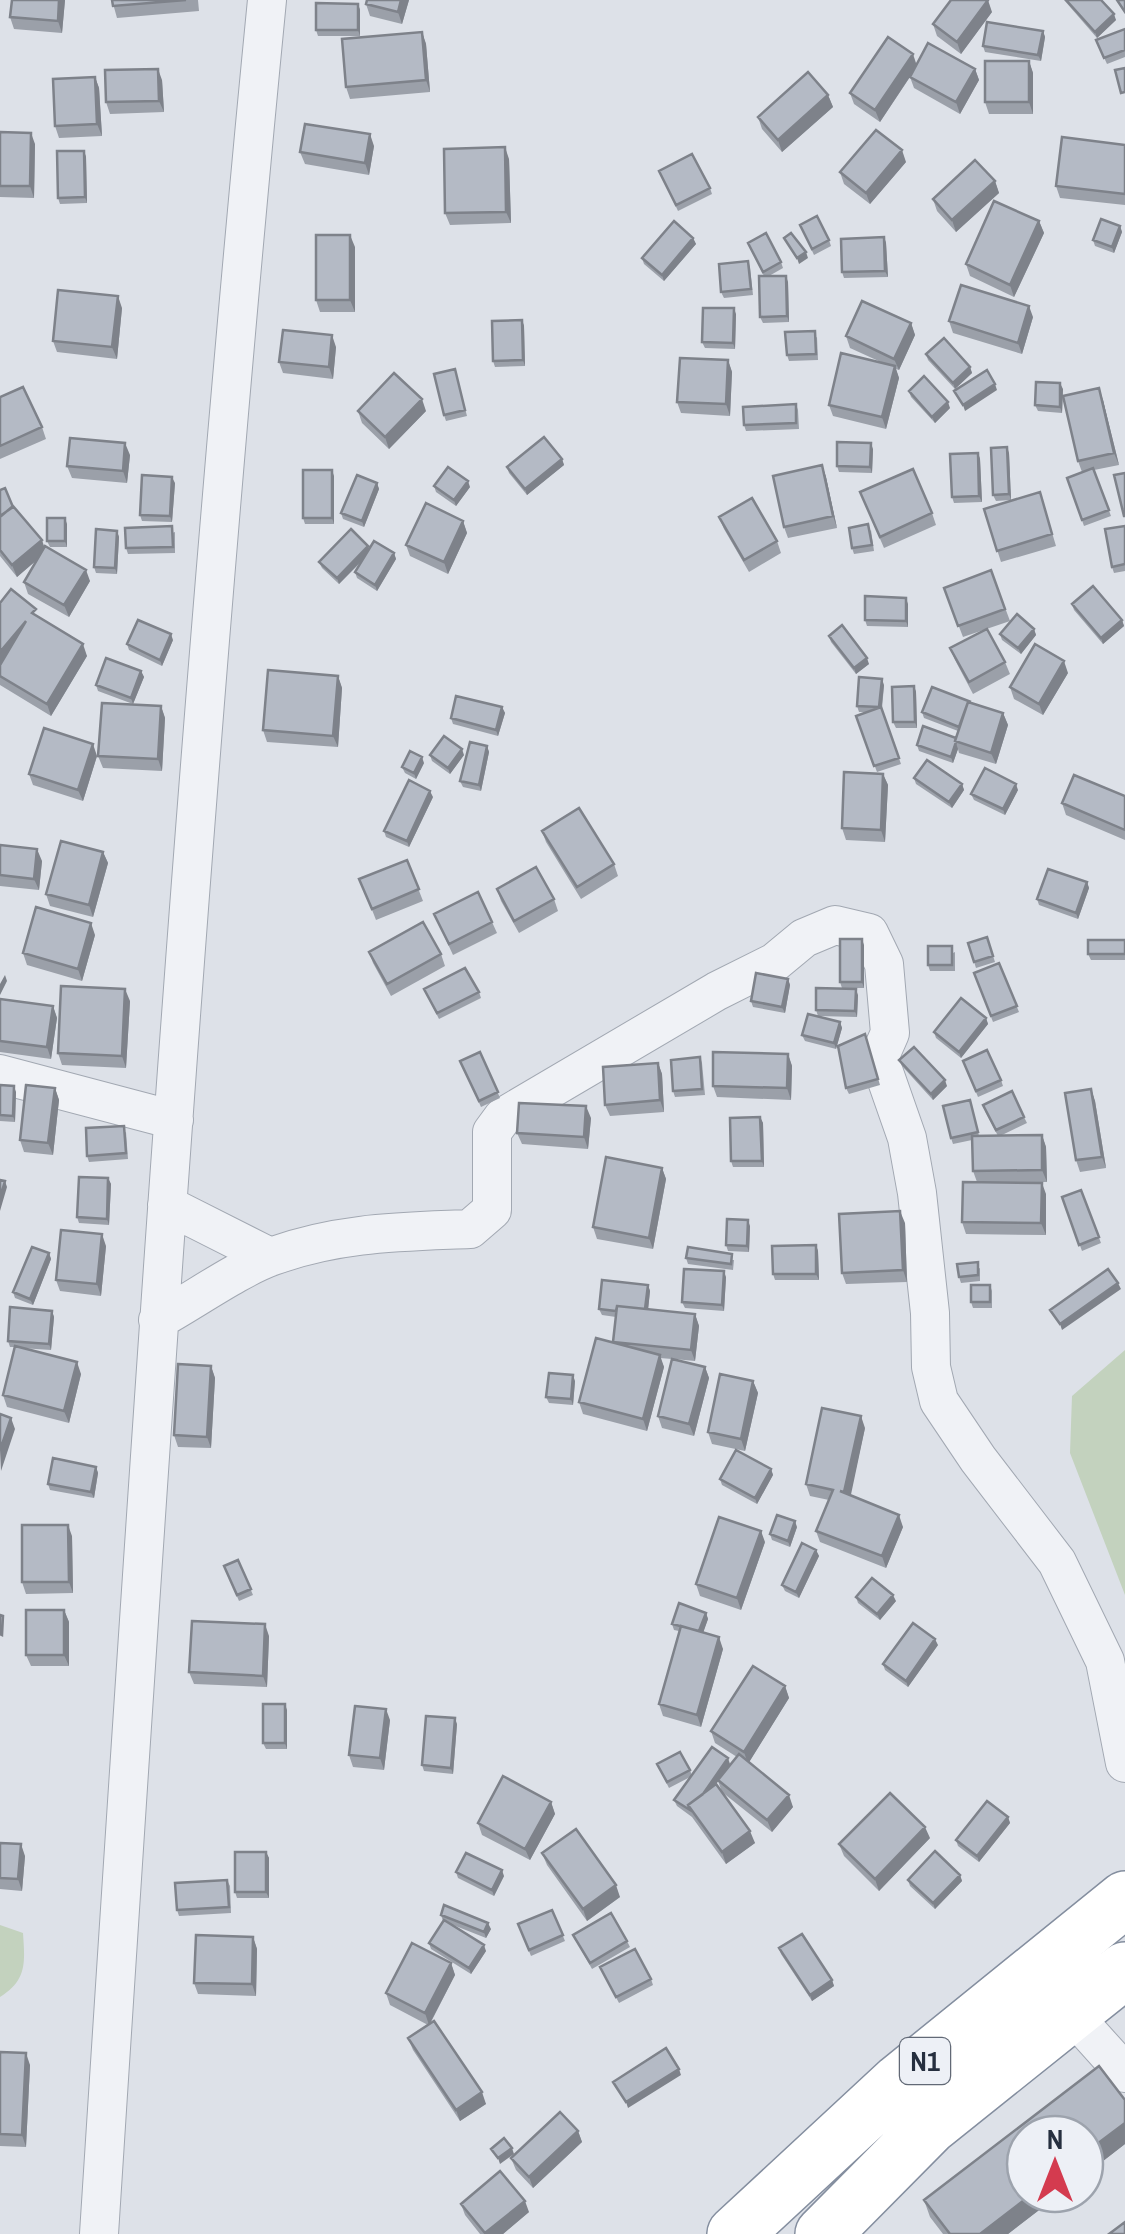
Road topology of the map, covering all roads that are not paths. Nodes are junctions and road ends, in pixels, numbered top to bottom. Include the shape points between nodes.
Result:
1 (267, 0) edge
2 (0, 1074) edge
3 (174, 1120) junction
4 (167, 1205) junction
5 (270, 1257) junction
6 (158, 1320) junction
7 (1125, 1763) edge
8 (1125, 1898) edge
9 (1125, 1970) edge
10 (1071, 2013) junction
11 (1125, 2074) edge
12 (100, 2234) edge
13 (735, 2234) edge
14 (823, 2234) edge

1 - 3 street
2 - 3 street
3 - 4 street
4 - 5 street
4 - 6 street
5 - 6 street
5 - 7 street via 346,1236 470,1229 492,1210 492,1132 503,1117 775,962 804,938 834,925 869,933 884,964 890,1033 879,1058 918,1193 931,1367 940,1401 1057,1562 1105,1662
6 - 12 street
8 - 13 highway, N1 via 899,2082
9 - 10 highway, N1
10 - 11 street
10 - 14 highway, N1 via 930,2126

